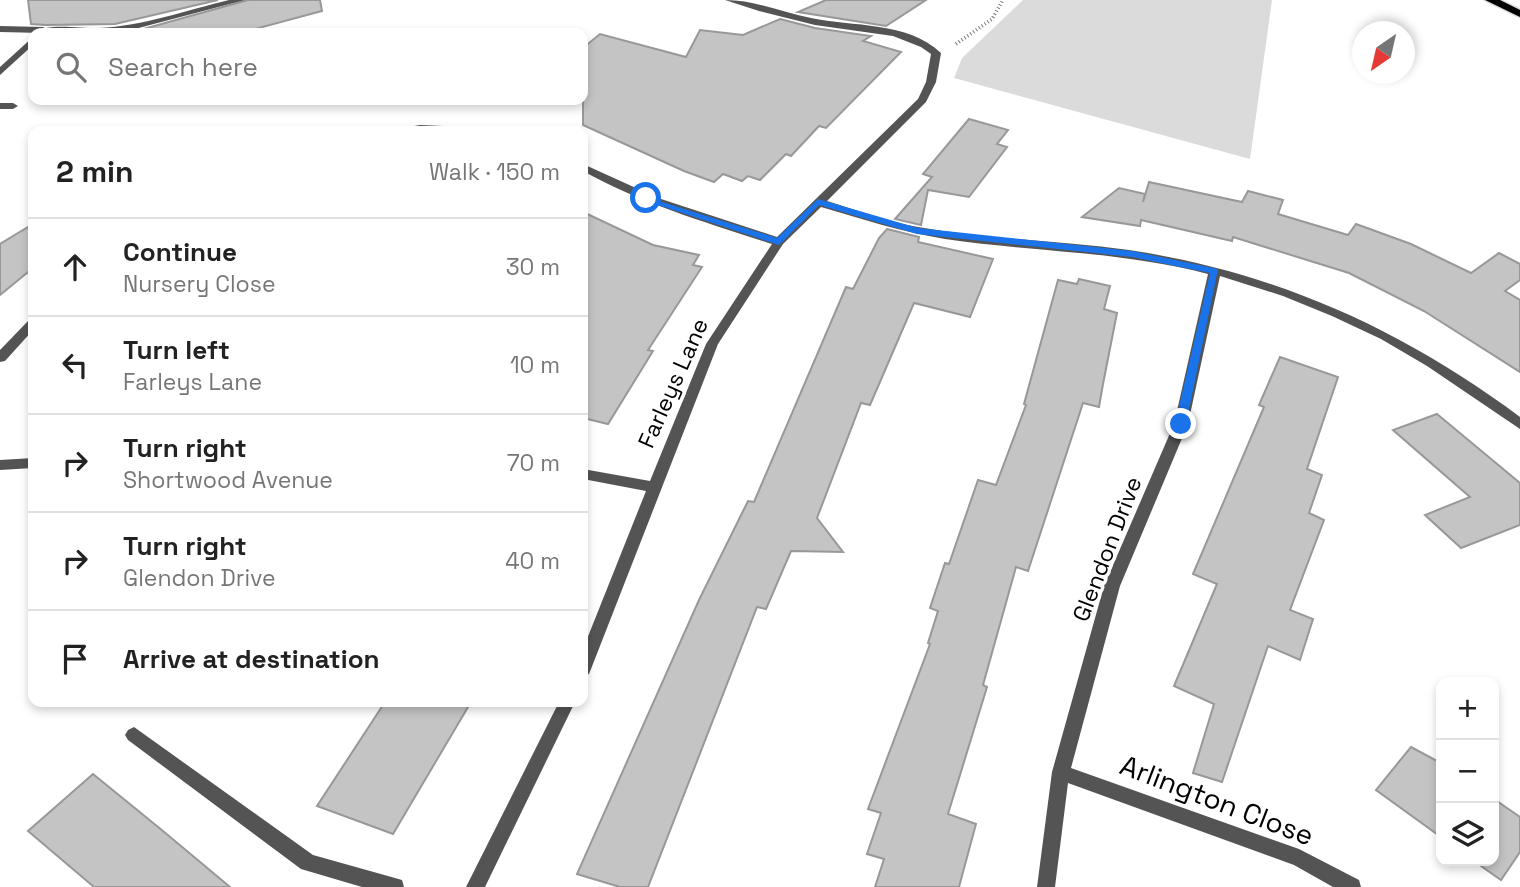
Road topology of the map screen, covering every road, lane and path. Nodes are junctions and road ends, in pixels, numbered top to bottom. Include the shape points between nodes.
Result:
1 (240, 0) edge
2 (730, 0) edge
3 (1003, 0) edge
4 (1491, 0) edge
5 (1520, 14) edge
6 (127, 28) edge
7 (0, 29) edge
8 (28, 31) edge
9 (28, 45) edge
10 (936, 53) junction
11 (0, 72) edge
12 (0, 106) edge
13 (13, 106) dead end
14 (588, 170) edge
15 (818, 202) junction
16 (779, 242) junction
17 (1215, 271) junction
18 (28, 328) edge
19 (0, 358) edge
20 (1520, 424) edge
21 (28, 463) edge
22 (0, 465) edge
23 (588, 475) edge
24 (655, 487) junction
25 (588, 656) edge
26 (564, 707) edge
27 (134, 735) dead end
28 (1060, 772) junction
29 (395, 887) edge
30 (475, 887) edge
31 (1046, 887) edge
32 (1352, 887) edge

1 - 6 street
2 - 10 street via 815,22 907,36
3 - 10 path via 992,19
4 - 5 main road
7 - 8 street
9 - 11 street
10 - 15 street, Farleys Lane via 922,100
12 - 13 street
14 - 16 street via 646,198
15 - 16 street, Farleys Lane
15 - 17 street via 917,231 1132,254
16 - 24 street, Farleys Lane via 712,344
17 - 20 street via 1315,302 1409,346
17 - 28 street, Glendon Drive via 1181,424 1112,586
18 - 19 street
21 - 22 street
23 - 24 street
24 - 25 street, Farleys Lane
26 - 30 street
27 - 29 street via 308,863
28 - 31 street, Glendon Drive
28 - 32 street, Arlington Close via 1299,858

